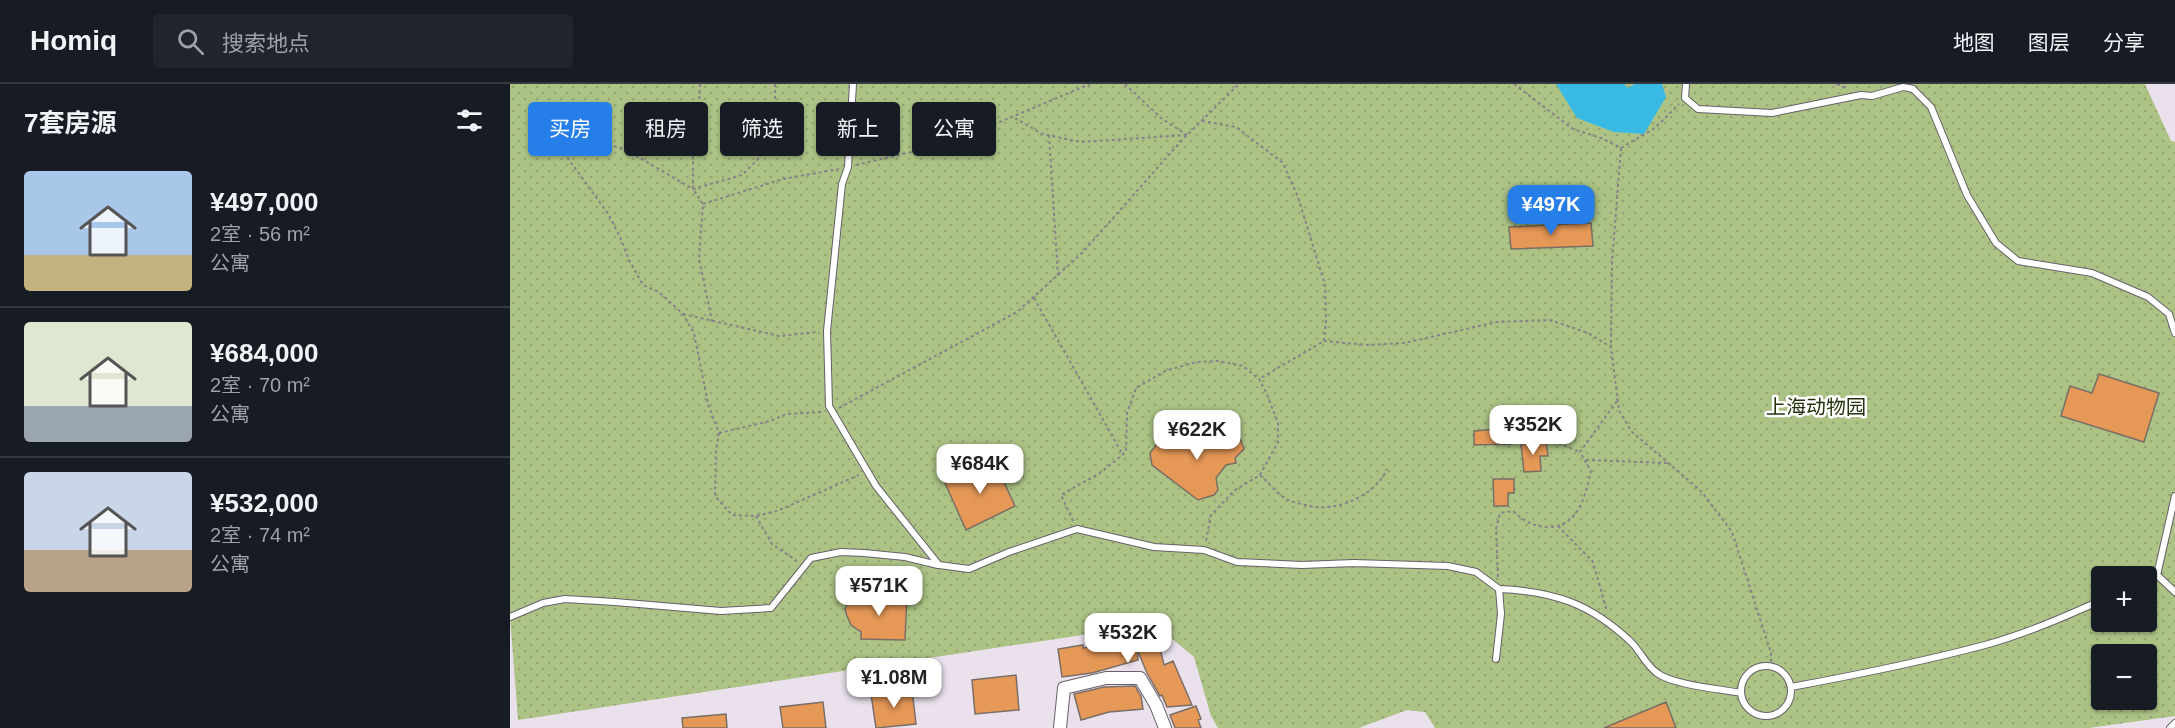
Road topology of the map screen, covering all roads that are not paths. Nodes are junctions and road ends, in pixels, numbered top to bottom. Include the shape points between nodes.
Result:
1 (853, 84) edge
2 (1686, 84) edge
3 (2175, 333) edge
4 (2175, 496) edge
5 (939, 565) junction
6 (2157, 574) joint
7 (1499, 589) junction
8 (2175, 592) edge
9 (2091, 605) edge
10 (510, 617) edge
11 (1496, 659) dead end
12 (1791, 687) junction
13 (1741, 693) junction
14 (2175, 723) edge
15 (1060, 728) edge
16 (1165, 728) edge
17 (2170, 728) edge

1 - 5 lane via 848,167 842,184 827,331 829,406 876,486
2 - 3 lane via 1685,98 1698,109 1772,113 1903,87 1913,89 1931,107 1967,195 1996,243 2019,261 2092,273 2148,297 2169,314
4 - 6 lane
5 - 7 lane via 969,569 1077,528 1154,547 1204,550 1237,562 1448,566 1476,572
5 - 10 lane via 904,557 841,552 812,558 771,609 721,611 566,599 543,603
6 - 8 lane
7 - 11 lane via 1502,614
7 - 13 lane via 1561,597 1582,606 1609,622 1658,675
9 - 12 lane via 1987,644
12 - 13 lane via 1782,672 1771,667 1758,668 1747,675
12 - 13 lane via 1785,707 1768,716 1750,710
14 - 17 lane
15 - 16 street via 1064,688 1106,678 1140,678

